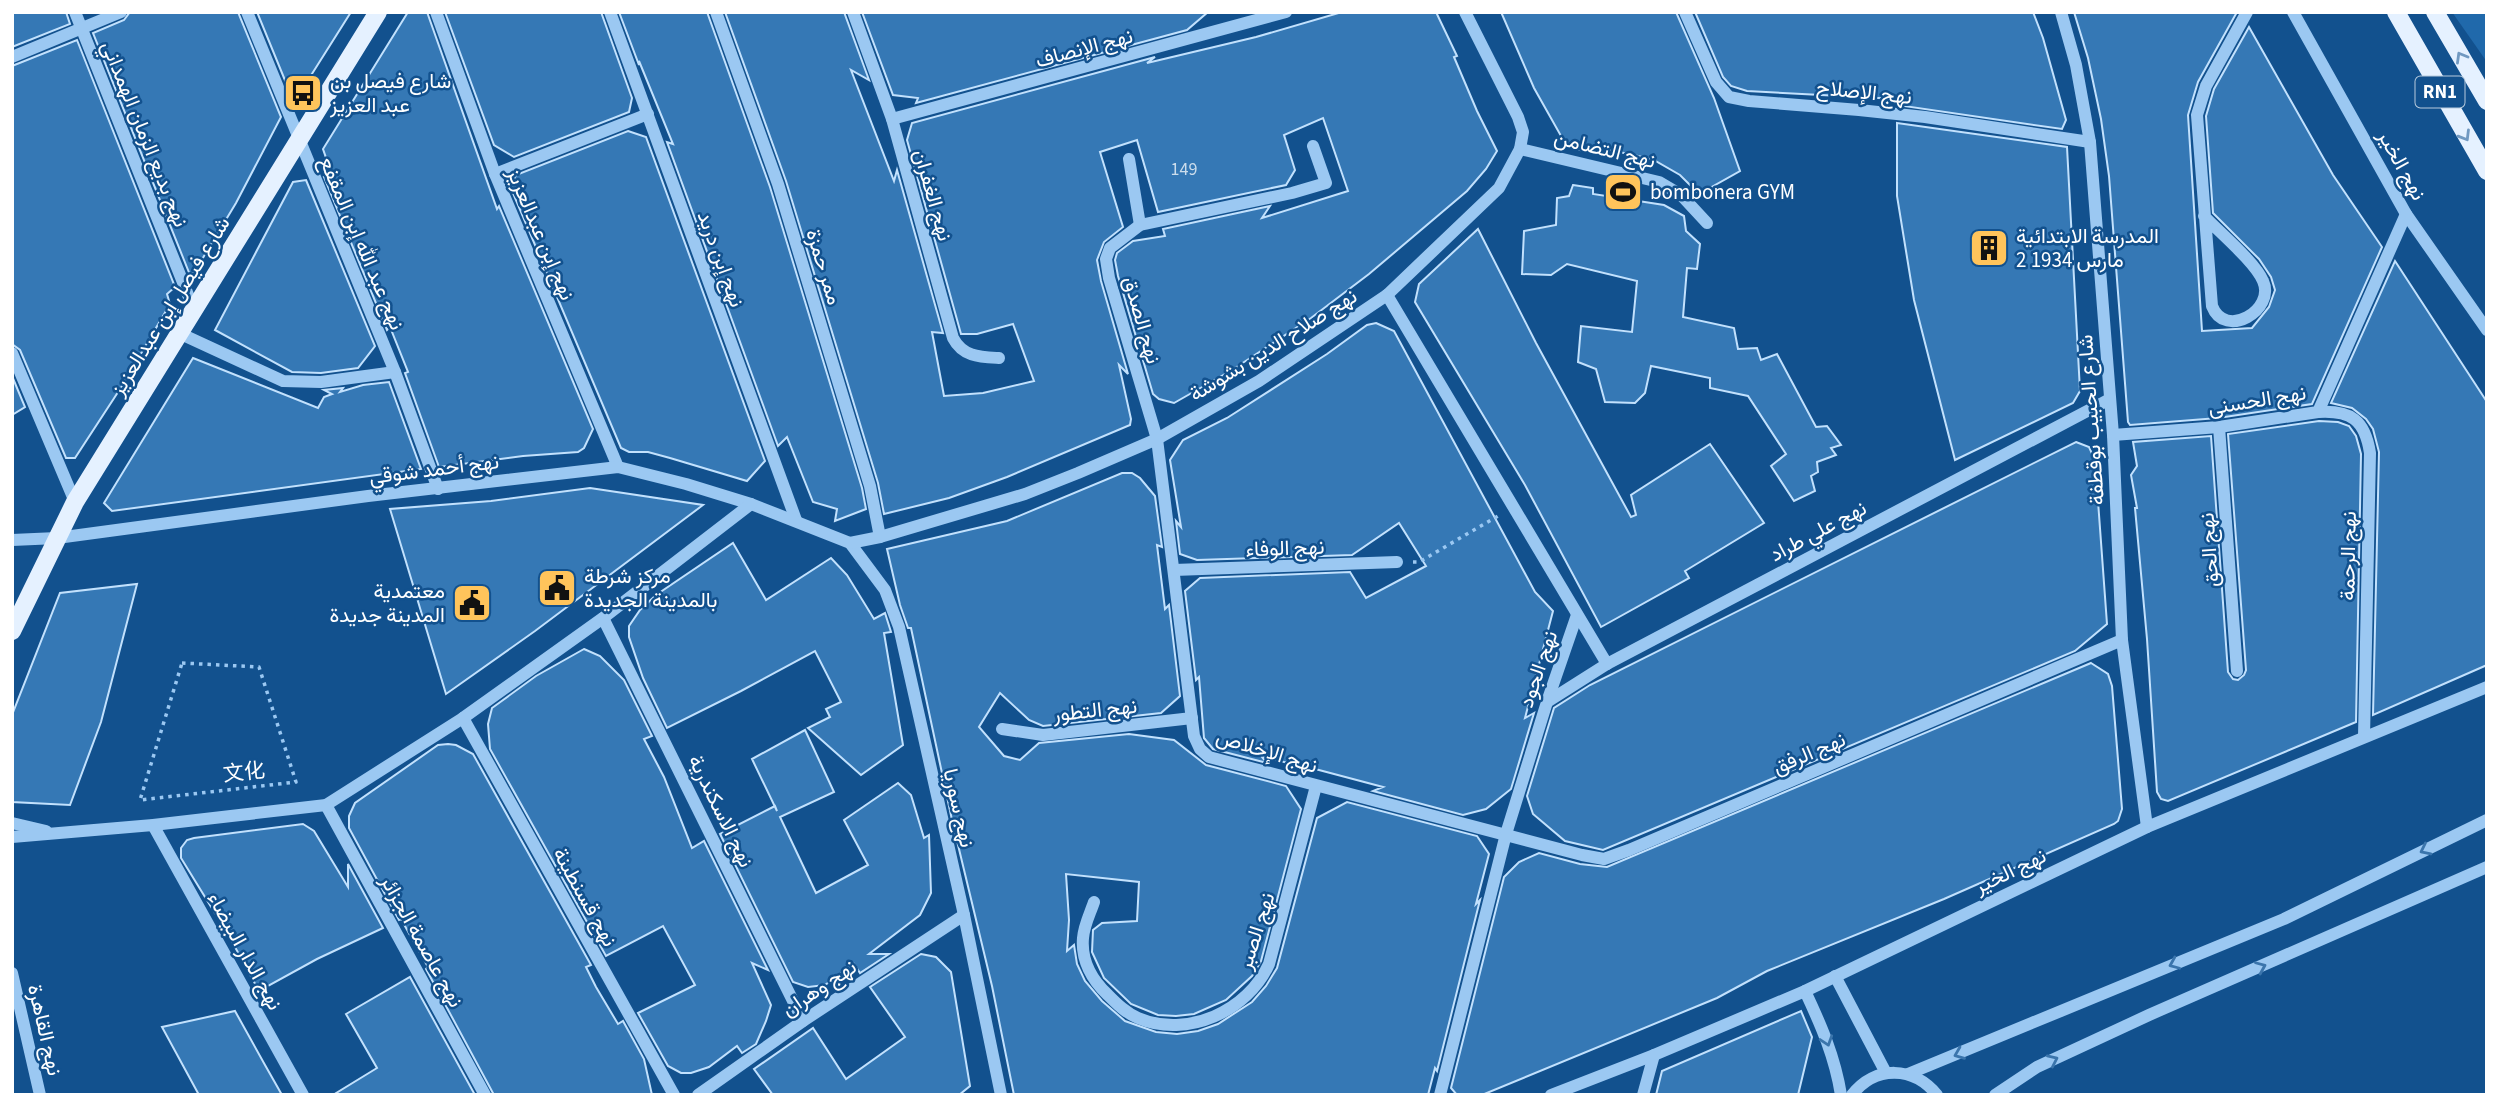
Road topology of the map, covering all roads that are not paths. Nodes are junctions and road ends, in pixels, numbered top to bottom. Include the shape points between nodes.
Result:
1 (75, 12) edge
2 (121, 12) edge
3 (247, 12) edge
4 (378, 12) edge
5 (436, 12) edge
6 (610, 12) edge
7 (716, 12) edge
8 (853, 12) edge
9 (1229, 12) edge
10 (1286, 12) edge
11 (1465, 12) edge
12 (1685, 12) edge
13 (2061, 12) edge
14 (2247, 12) edge
15 (2292, 12) edge
16 (2396, 12) edge
17 (2435, 12) edge
18 (1236, 24) junction
19 (82, 29) junction
20 (12, 57) edge
21 (2487, 101) edge
22 (648, 114) junction
23 (892, 119) junction
24 (299, 142) junction
25 (2090, 142) junction
26 (1313, 146) dead end
27 (1520, 149) junction
28 (1129, 159) dead end
29 (2487, 171) edge
30 (495, 174) junction
31 (2406, 214) junction
32 (2204, 216) junction
33 (1707, 223) dead end
34 (1140, 225) junction
35 (1387, 295) junction
36 (194, 310) junction
37 (2487, 330) edge
38 (181, 334) junction
39 (12, 353) edge
40 (999, 358) dead end
41 (395, 372) junction
42 (2110, 399) junction
43 (2318, 412) junction
44 (2219, 427) junction
45 (2113, 435) junction
46 (1157, 439) junction
47 (618, 467) junction
48 (438, 489) junction
49 (75, 502) junction
50 (751, 504) junction
51 (796, 520) junction
52 (880, 537) junction
53 (57, 538) junction
54 (12, 540) edge
55 (850, 543) junction
56 (1397, 562) road end
57 (1174, 570) junction
58 (1577, 615) junction
59 (603, 618) junction
60 (12, 631) edge
61 (2123, 640) junction
62 (1607, 664) junction
63 (2237, 671) dead end
64 (2487, 687) edge
65 (1547, 702) junction
66 (463, 718) junction
67 (1192, 718) junction
68 (1002, 729) dead end
69 (2364, 737) junction
70 (1316, 786) junction
71 (326, 805) junction
72 (2487, 820) edge
73 (12, 824) edge
74 (153, 825) junction
75 (2147, 827) junction
76 (53, 832) junction
77 (1506, 834) junction
78 (12, 838) edge
79 (2487, 867) edge
80 (1094, 902) dead end
81 (964, 915) junction
82 (12, 973) edge
83 (1835, 976) junction
84 (1805, 991) junction
85 (803, 1021) junction
86 (1654, 1055) junction
87 (1886, 1073) junction
88 (1908, 1074) junction
89 (40, 1095) edge
90 (303, 1095) edge
91 (485, 1095) edge
92 (674, 1095) edge
93 (698, 1095) edge
94 (1001, 1095) edge
95 (1440, 1095) edge
96 (1551, 1095) edge
97 (1643, 1095) edge
98 (1841, 1095) edge
99 (1852, 1095) edge
100 (1937, 1095) edge
101 (1995, 1095) edge

1 - 19 street, نهج بديع الزمان الهمداني
2 - 19 street
3 - 24 street, نهج عبد الله إبن المقفع
4 - 24 main road, شارع فيصل إبن عبدالعزيز
5 - 30 street, نهج إبن عبدالعزيز
6 - 22 street, نهج إبن دريد
7 - 52 street, ممر حمزة via 778,184 870,485
8 - 23 street, نهج الغفران
9 - 18 street
10 - 18 street, نهج الإنصاف
11 - 27 street via 1515,110 1523,132
12 - 25 street, نهج الإصلاح via 1716,82 1729,97 1950,120
13 - 25 street, شارع الحبيب بوقطفة
14 - 32 street via 2206,86 2197,115
15 - 31 street, نهج الخير
16 -> 29 main road, RN1
21 -> 17 main road, RN1
18 - 23 street, نهج الإنصاف
19 - 20 street
19 - 36 street, نهج بديع الزمان الهمداني
22 - 30 street
22 - 51 street, نهج إبن دريد
23 - 40 street, نهج الغفران via 953,338 969,355
24 - 36 main road, شارع فيصل إبن عبدالعزيز
24 - 41 street, نهج عبد الله إبن المقفع
25 - 42 street, شارع الحبيب بوقطفة
26 - 34 street, نهج الصدق via 1326,183
27 - 33 street, نهج التضامن via 1659,182 1681,195
27 - 35 street, نهج صلاح الدين بشوشة via 1499,188
28 - 34 street
30 - 47 street, نهج إبن عبدالعزيز
31 - 37 street, نهج الخير
31 - 43 street, نهج الحسنى
32 - 32 street via 2212,306 2218,317 2229,321 2245,318 2263,300 2264,283
34 - 46 street, نهج الصدق via 1110,248 1106,266
35 - 46 street, نهج صلاح الدين بشوشة via 1259,381
35 - 58 street, نهج الجود
36 - 38 main road, شارع فيصل إبن عبدالعزيز
38 - 41 street via 283,381 321,382
38 - 49 main road, شارع فيصل إبن عبدالعزيز
39 - 49 street
41 - 48 street, نهج عبد الله إبن المقفع
42 - 45 street, شارع الحبيب بوقطفة
42 - 62 street, نهج علي طراد
43 - 44 street, نهج الحسنى
43 - 69 street, نهج الرحمة via 2340,412 2356,420 2367,436 2370,453
44 - 45 street, نهج الحسنى
44 - 63 street, نهج الحق
45 - 61 street, شارع الحبيب بوقطفة
46 - 52 street, نهج صلاح الدين بشوشة via 1025,494
46 - 57 street, نهج الإخلاص
47 - 48 street, نهج أحمد شوقي
47 - 50 street, نهج أحمد شوقي
48 - 53 street, نهج أحمد شوقي
49 - 53 main road, شارع فيصل إبن عبدالعزيز
50 - 51 street, نهج أحمد شوقي
50 - 59 street
51 - 55 street, نهج أحمد شوقي
52 - 55 street, نهج صلاح الدين بشوشة
53 - 54 street, نهج أحمد شوقي
53 - 60 main road, شارع فيصل إبن عبدالعزيز
55 - 81 street, نهج سوريا via 885,590 899,628
56 - 57 street, نهج الوفاء
57 - 67 street, نهج الإخلاص
58 - 62 street
58 - 65 street, نهج الجود
59 - 66 street
59 - 85 street, نهج الاسكندرية
61 - 75 street, شارع الحبيب بوقطفة
61 - 77 street, نهج الرفق via 1613,856 1595,858
62 - 65 street, نهج علي طراد
64 - 69 street, نهج الخير
65 - 77 street, نهج الجود
66 - 71 street
66 - 92 street, نهج قسنطينة
67 - 68 street, نهج التطور via 1043,736
67 - 70 street, نهج الإخلاص via 1197,745 1209,757
69 - 75 street, نهج الخير
70 - 77 street, نهج الإخلاص
70 - 80 street, نهج الصبر via 1269,964 1261,982 1230,1009 1184,1025 1153,1022 1126,1012 1103,991 1087,964 1084,927
71 - 74 street
71 - 91 street, نهج عاصمة الجزائر
72 -> 88 street via 2284,919
73 - 76 street
74 - 76 street
74 - 90 street, نهج الدار البيضاء
75 - 83 street, نهج الخير
76 - 78 street
77 - 95 street, نهج الجود
101 -> 79 street via 2037,1067
81 - 85 street, نهج وهران
81 - 94 street, نهج سوريا
82 - 89 street, نهج القاهرة
83 - 84 street, نهج الخير
83 - 87 street
84 - 86 street, نهج الخير
84 -> 98 street via 1824,1029
85 - 93 street, نهج وهران
86 - 96 street, نهج الخير
86 - 97 street
87 - 88 street
87 - 99 street via 1871,1078
88 - 100 street

